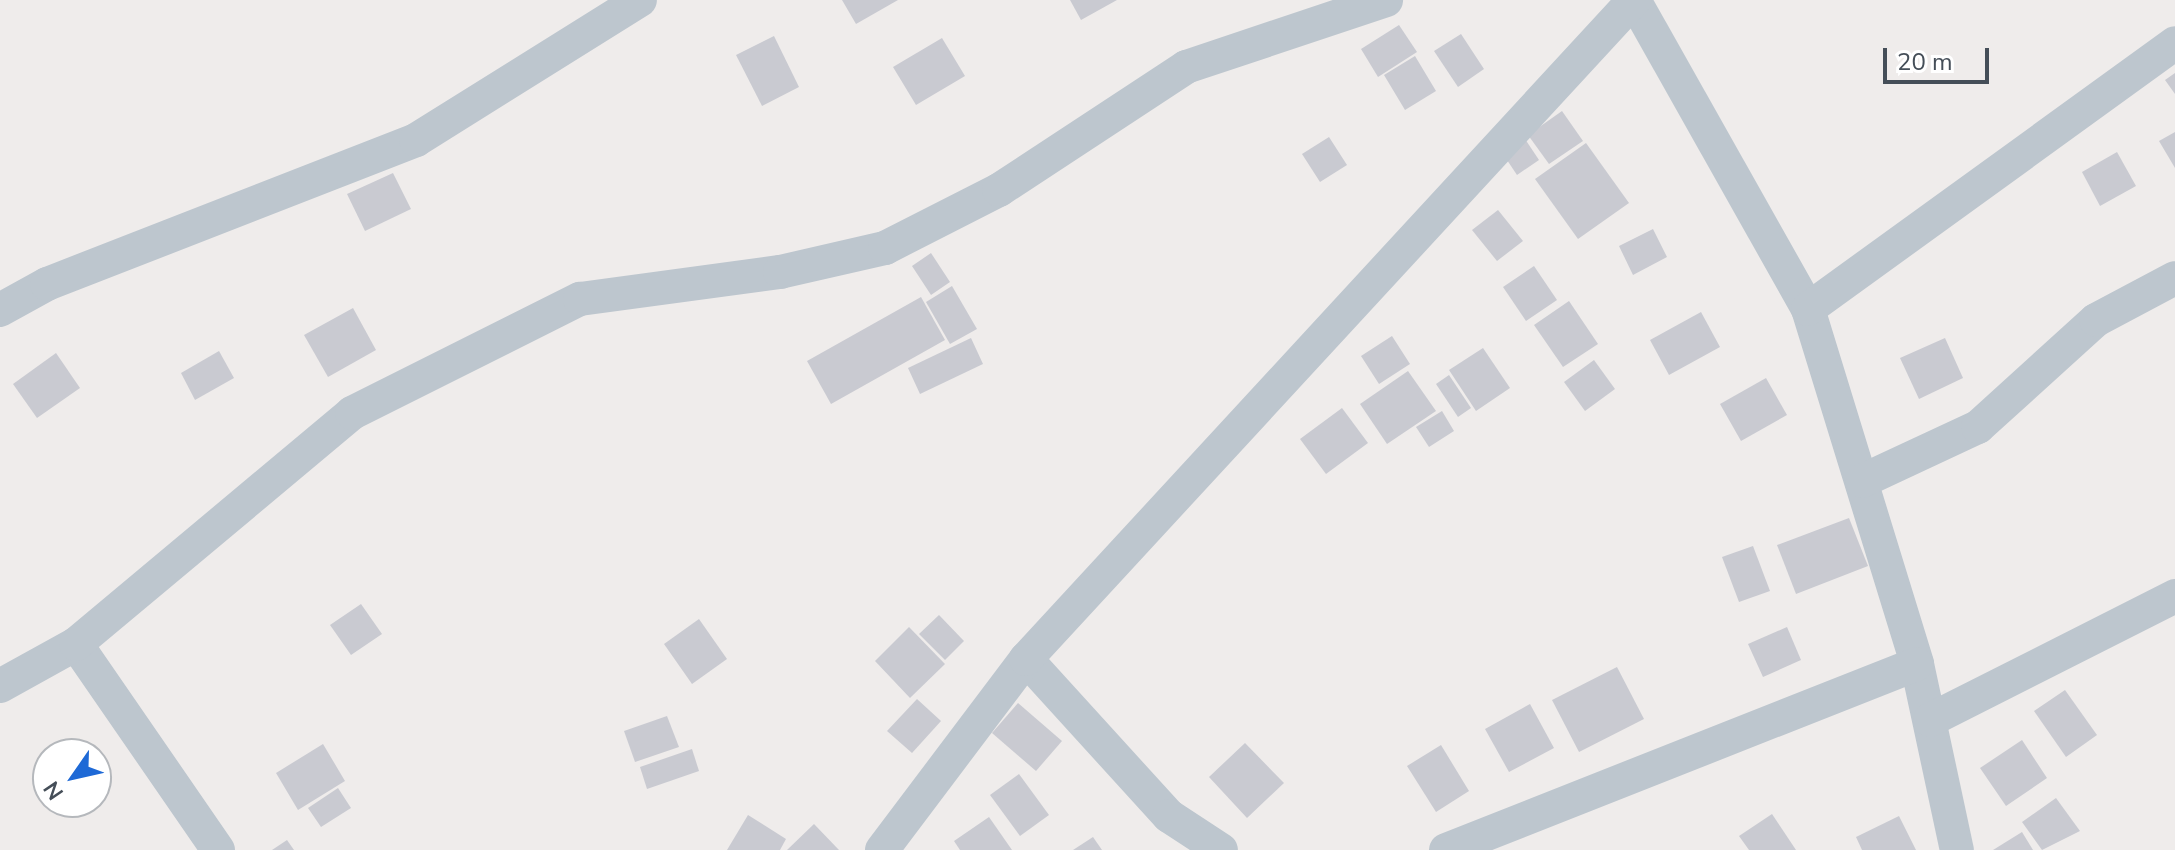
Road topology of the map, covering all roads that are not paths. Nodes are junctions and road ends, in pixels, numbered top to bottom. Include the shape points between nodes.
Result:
1 (640, 0) edge
2 (1386, 0) edge
3 (1634, 0) edge
4 (1334, 8) edge
5 (2175, 43) edge
6 (2175, 278) edge
7 (1808, 309) junction
8 (0, 310) edge
9 (1862, 481) junction
10 (2175, 596) edge
11 (76, 644) junction
12 (1026, 659) junction
13 (1917, 664) junction
14 (0, 686) edge
15 (1930, 720) junction
16 (218, 850) edge
17 (882, 850) edge
18 (1221, 850) edge
19 (1446, 850) edge
20 (1957, 850) edge

1 - 8 street via 416,140 47,284
2 - 4 street
3 - 7 street
3 - 12 street
4 - 11 street via 1186,67 999,190 885,248 780,272 580,299 352,413
5 - 7 street
6 - 9 street via 2096,320 1978,427
7 - 9 street
9 - 13 street
10 - 15 street
11 - 14 street
11 - 16 street
12 - 17 street
12 - 18 street via 1169,816
13 - 15 street
13 - 19 street
15 - 20 street

